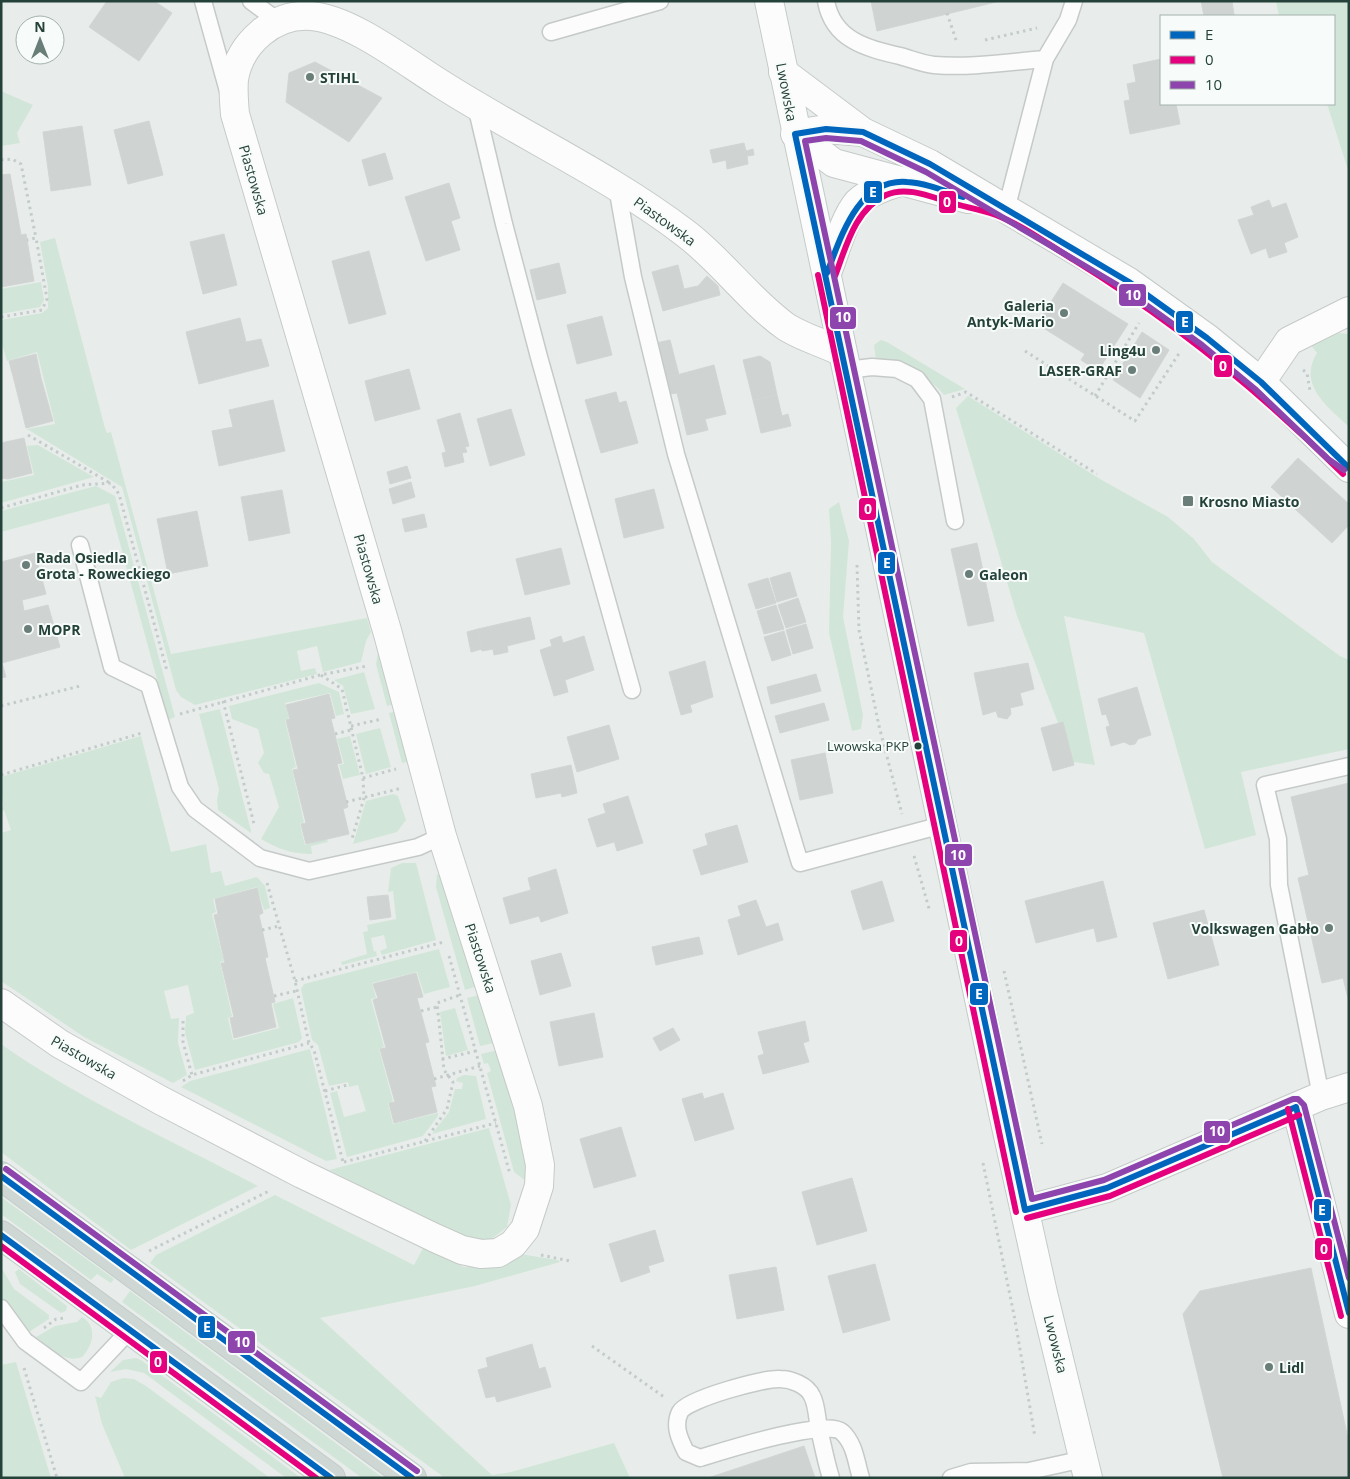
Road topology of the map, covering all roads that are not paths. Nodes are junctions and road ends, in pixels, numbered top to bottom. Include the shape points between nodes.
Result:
1 (203, 1) edge
2 (251, 1) edge
3 (660, 1) edge
4 (769, 1) edge
5 (826, 1) edge
6 (1074, 1) edge
7 (278, 21) junction
8 (551, 32) dead end
9 (1045, 59) junction
10 (783, 72) junction
11 (476, 106) junction
12 (235, 114) junction
13 (863, 132) junction
14 (795, 134) junction
15 (900, 182) junction
16 (617, 187) junction
17 (1006, 210) junction
18 (827, 273) junction
19 (1349, 311) edge
20 (844, 361) junction
21 (1261, 382) junction
22 (1344, 461) edge
23 (955, 521) dead end
24 (80, 545) dead end
25 (632, 690) dead end
26 (1349, 766) edge
27 (942, 825) junction
28 (442, 836) junction
29 (1, 1003) edge
30 (1349, 1087) edge
31 (1321, 1096) junction
32 (1296, 1107) junction
33 (1, 1176) edge
34 (1025, 1210) junction
35 (1, 1235) edge
36 (1, 1308) edge
37 (1349, 1314) edge
38 (129, 1331) junction
39 (819, 1429) junction
40 (1086, 1468) edge
41 (1027, 1474) edge
42 (331, 1478) edge
43 (412, 1478) edge
44 (831, 1478) edge
45 (861, 1478) edge
46 (952, 1478) edge

1 - 12 lane, Piastowska
2 - 7 lane
3 - 8 lane
4 - 10 street, Lwowska
5 - 9 lane via 829,17 847,38 874,50 932,65 969,66
6 - 9 lane via 1068,20
7 - 11 street, Piastowska via 296,16 331,20 366,37
7 - 12 street, Piastowska via 254,38 241,57 234,79
9 - 17 lane
10 - 13 street
10 - 14 street, Lwowska
11 - 16 street, Piastowska
11 - 25 lane via 521,291
12 - 28 street, Piastowska via 388,634
13 - 14 street via 826,129
13 - 17 street via 930,164
14 - 15 street via 834,163
14 - 18 street, Lwowska
15 - 17 street
15 - 18 street via 858,202
16 - 20 street, Piastowska via 686,233 786,326
16 - 27 lane via 633,277 676,454 800,863
17 - 21 street via 1129,282
18 - 20 street, Lwowska
19 - 21 street via 1289,341
20 - 23 lane via 897,369 917,379 932,399
20 - 27 street, Lwowska
21 - 22 street
24 - 28 lane via 112,667 149,685 180,786 194,809 260,858 309,871 418,847
26 - 31 lane via 1265,785 1278,840 1279,885
27 - 34 street, Lwowska
28 - 29 street, Piastowska via 528,1106 540,1165 539,1186 526,1229 514,1244 498,1253 462,1250 302,1174 60,1044
30 - 31 street
31 - 32 street
32 - 34 street via 1107,1188
32 - 37 street
33 - 43 main road
34 - 40 street, Lwowska
35 - 38 main road
36 - 38 lane via 25,1341 81,1382
38 - 42 main road
39 - 39 lane via 700,1458 686,1452 677,1426 682,1410 692,1402 762,1380 781,1378 800,1384 812,1395
39 - 44 lane
39 - 45 lane via 840,1431 851,1442
40 - 41 lane
41 - 46 lane via 971,1472

